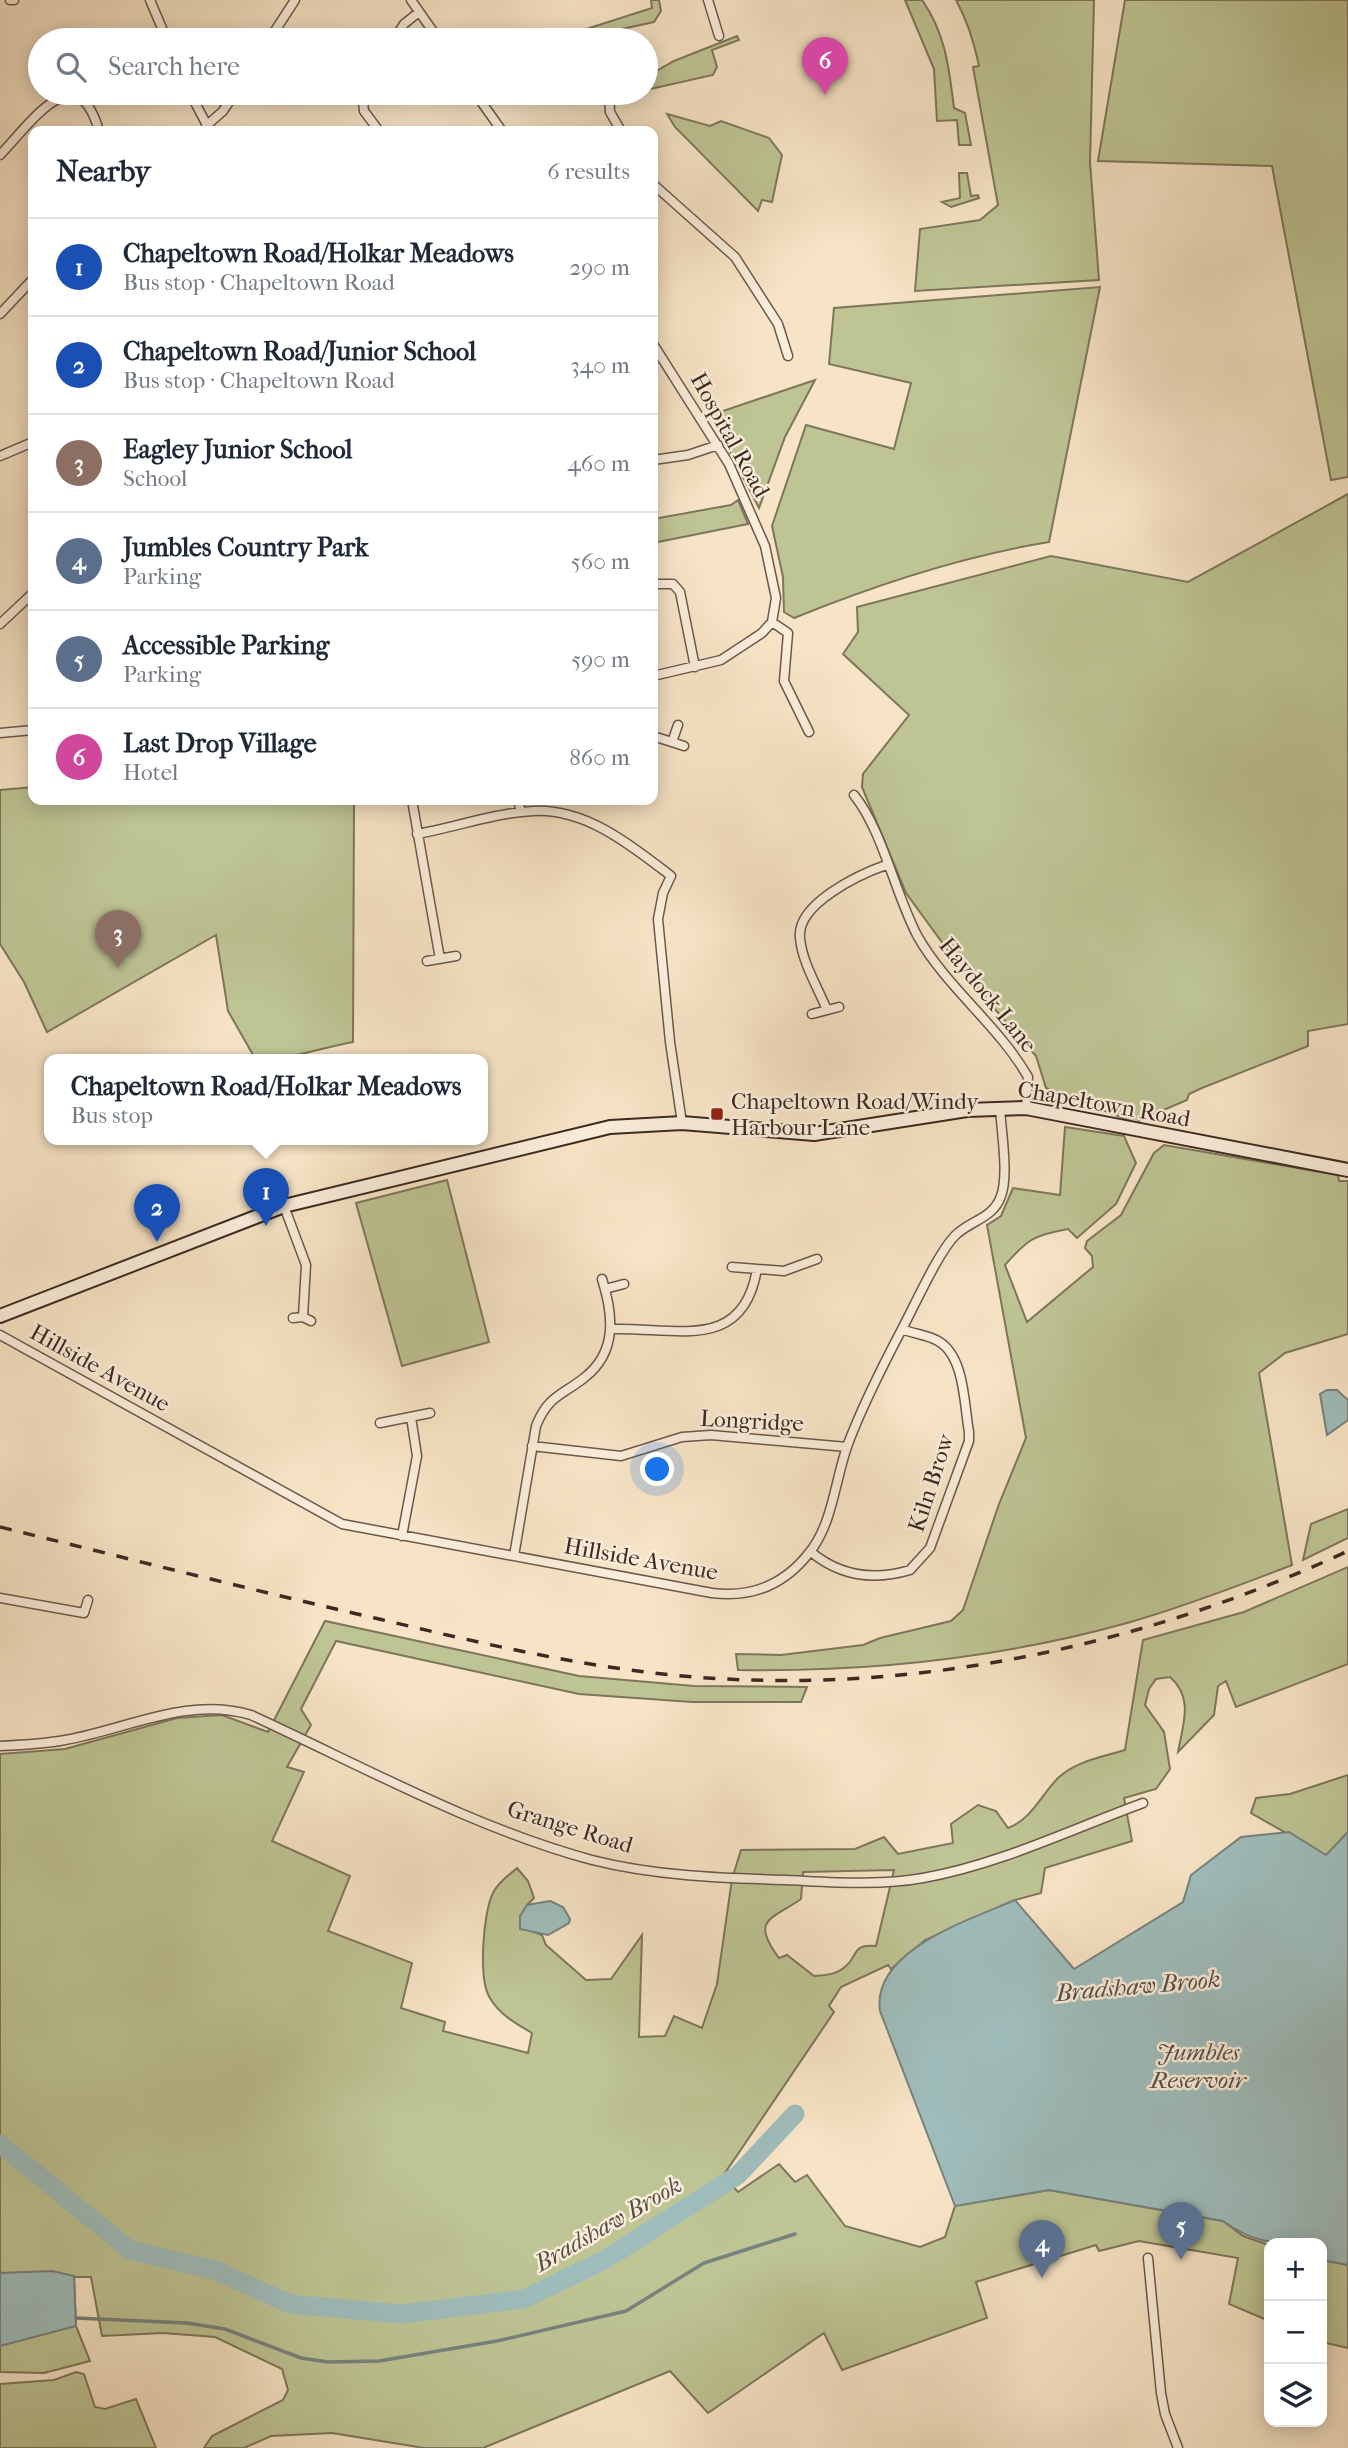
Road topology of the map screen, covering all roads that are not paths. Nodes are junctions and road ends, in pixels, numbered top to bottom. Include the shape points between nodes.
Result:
1 (150, 0) edge
2 (295, 0) edge
3 (411, 0) edge
4 (708, 0) edge
5 (419, 12) junction
6 (162, 28) edge
7 (277, 28) edge
8 (402, 28) edge
9 (430, 28) edge
10 (719, 36) dead end
11 (49, 105) edge
12 (89, 105) edge
13 (196, 105) edge
14 (227, 105) edge
15 (363, 105) edge
16 (484, 105) edge
17 (610, 105) edge
18 (28, 126) edge
19 (28, 126) edge
20 (97, 126) edge
21 (206, 126) edge
22 (210, 126) edge
23 (375, 126) edge
24 (498, 126) edge
25 (618, 126) edge
26 (0, 155) edge
27 (658, 188) edge
28 (28, 284) edge
29 (0, 314) edge
30 (658, 352) edge
31 (788, 356) dead end
32 (28, 444) edge
33 (718, 445) junction
34 (0, 456) edge
35 (658, 459) edge
36 (658, 584) edge
37 (28, 598) edge
38 (772, 622) junction
39 (0, 624) edge
40 (695, 667) junction
41 (658, 675) edge
42 (678, 725) dead end
43 (28, 730) edge
44 (809, 732) dead end
45 (0, 733) edge
46 (658, 738) edge
47 (672, 742) junction
48 (684, 746) dead end
49 (853, 795) dead end
50 (413, 805) edge
51 (519, 805) edge
52 (521, 812) junction
53 (417, 834) junction
54 (886, 865) junction
55 (456, 956) dead end
56 (439, 959) junction
57 (427, 961) dead end
58 (839, 1007) dead end
59 (827, 1010) junction
60 (812, 1014) dead end
61 (1000, 1107) junction
62 (1026, 1108) junction
63 (682, 1123) junction
64 (1348, 1170) edge
65 (284, 1206) junction
66 (817, 1259) dead end
67 (732, 1267) dead end
68 (757, 1269) junction
69 (602, 1279) dead end
70 (624, 1284) dead end
71 (605, 1289) junction
72 (0, 1316) edge
73 (293, 1318) dead end
74 (612, 1329) junction
75 (902, 1329) junction
76 (0, 1335) edge
77 (430, 1413) dead end
78 (411, 1417) junction
79 (380, 1423) dead end
80 (532, 1446) junction
81 (847, 1447) junction
82 (402, 1536) junction
83 (811, 1552) junction
84 (514, 1556) junction
85 (0, 1598) edge
86 (88, 1600) dead end
87 (0, 1746) edge
88 (1143, 1803) dead end
89 (1148, 2258) dead end
90 (1178, 2448) edge

1 - 6 street
2 - 7 street
3 - 5 street
4 - 10 street
5 - 8 street
5 - 9 street
11 - 18 street
12 - 20 street
13 - 21 street
14 - 22 street
15 - 23 street
16 - 24 street
17 - 25 street
19 - 26 street
27 - 31 street via 736,257 778,324
28 - 29 street
30 - 33 street, Hospital Road
32 - 34 street
33 - 35 street
33 - 38 street, Hospital Road via 765,546 776,598
36 - 40 street via 673,584 680,592
37 - 39 street
38 - 40 street via 758,637 721,660
38 - 44 street via 788,634 784,681
40 - 41 street
42 - 47 street
43 - 45 street
46 - 47 street
47 - 48 street
49 - 54 street, Haydock Lane via 870,822
50 - 53 street
51 - 52 street
52 - 53 street
52 - 63 street via 550,812 610,832 671,876 658,919
53 - 56 street
54 - 59 street via 848,882 812,909 800,927 802,947
54 - 62 street, Haydock Lane via 935,964 1025,1072 1029,1084
55 - 56 street
56 - 57 street
58 - 59 street
59 - 60 street
61 - 62 main road, Chapeltown Road
61 - 63 main road, Chapeltown Road via 814,1134
61 - 75 street, Hillside Avenue via 1002,1194 989,1214 951,1240
62 - 64 main road, Chapeltown Road
63 - 65 main road, Chapeltown Road via 610,1127 561,1137
65 - 72 main road, Chapeltown Road
65 - 73 street via 306,1265 307,1319
66 - 68 street via 784,1271
67 - 68 street
68 - 74 street via 744,1308 716,1329
69 - 71 street
70 - 71 street
71 - 74 street
74 - 80 street via 592,1370 555,1395 541,1413
75 - 81 street, Hillside Avenue via 863,1404
75 - 83 street, Kiln Brow via 933,1338 949,1350 958,1368 969,1432 930,1548 910,1570 860,1576 830,1566
76 - 82 street, Hillside Avenue via 334,1520
77 - 78 street
78 - 79 street
78 - 82 street via 417,1456
80 - 81 street, Longridge via 621,1456 682,1437 711,1435
80 - 84 street
81 - 83 street, Hillside Avenue via 823,1530
82 - 84 street, Hillside Avenue
83 - 84 street, Hillside Avenue via 775,1585 736,1594
85 - 86 street via 84,1614
87 - 88 street, Grange Road via 65,1740 190,1708 226,1708 280,1728 425,1797 553,1847 640,1869 732,1879 853,1883 922,1878 971,1866
89 - 90 street via 1161,2393

